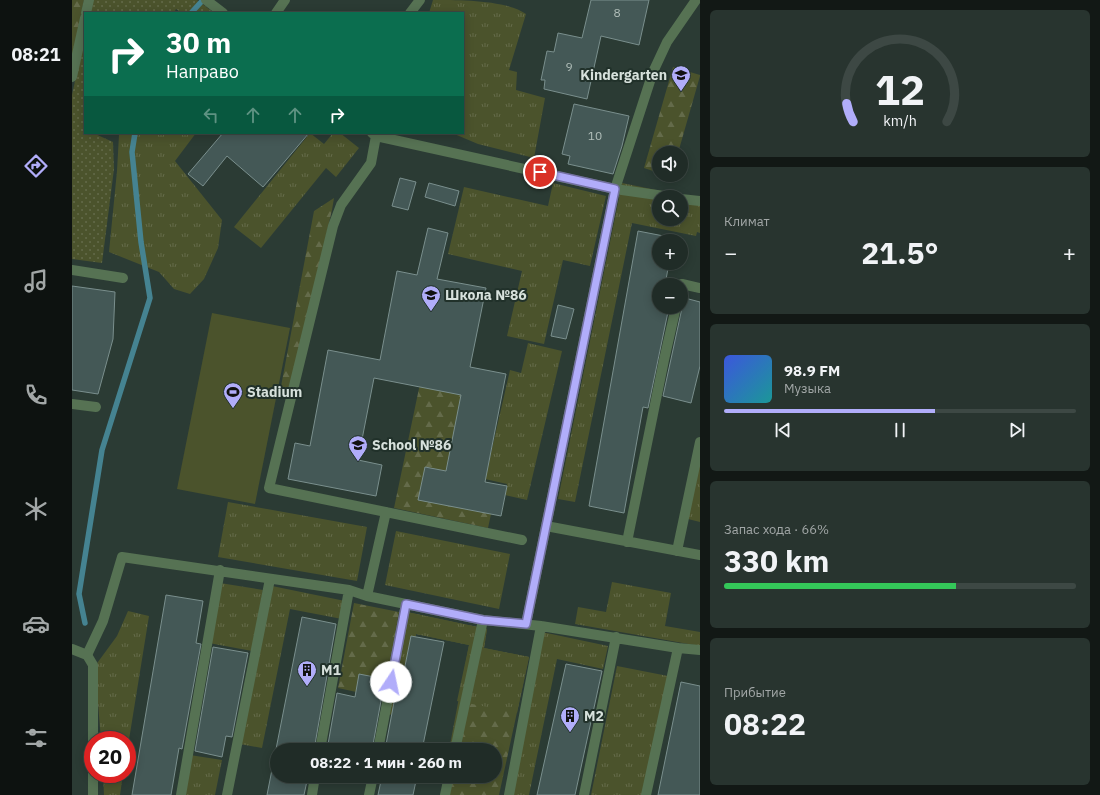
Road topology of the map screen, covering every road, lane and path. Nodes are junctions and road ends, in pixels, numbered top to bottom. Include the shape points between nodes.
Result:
1 (89, 0) edge
2 (286, 0) edge
3 (420, 0) edge
4 (696, 0) edge
5 (208, 1) edge
6 (86, 12) edge
7 (222, 12) edge
8 (277, 12) edge
9 (411, 12) edge
10 (84, 23) edge
11 (72, 77) edge
12 (374, 135) edge
13 (615, 189) junction
14 (652, 194) edge
15 (688, 199) edge
16 (700, 201) edge
17 (72, 270) edge
18 (122, 278) dead end
19 (688, 285) edge
20 (700, 288) edge
21 (674, 314) edge
22 (72, 404) edge
23 (96, 407) dead end
24 (700, 442) edge
25 (386, 512) junction
26 (546, 526) junction
27 (522, 540) dead end
28 (627, 542) junction
29 (677, 550) junction
30 (700, 555) edge
31 (220, 570) junction
32 (270, 579) junction
33 (350, 590) junction
34 (367, 596) junction
35 (406, 604) junction
36 (483, 620) junction
37 (526, 624) junction
38 (541, 626) junction
39 (616, 637) junction
40 (678, 648) junction
41 (72, 649) edge
42 (700, 650) edge
43 (87, 655) junction
44 (93, 731) edge
45 (321, 743) edge
46 (379, 743) edge
47 (457, 743) edge
48 (93, 783) edge
49 (314, 783) edge
50 (371, 783) edge
51 (448, 783) edge
52 (93, 795) edge
53 (180, 795) edge
54 (227, 795) edge
55 (312, 795) edge
56 (369, 795) edge
57 (445, 795) edge
58 (509, 795) edge
59 (584, 795) edge
60 (646, 795) edge

1 - 6 street
2 - 8 street
3 - 9 street
4 - 13 street via 667,42 653,72
5 - 7 street
10 - 11 street
12 - 13 street
12 - 25 street via 371,163 341,205 333,226 269,488
13 - 14 street
13 - 26 street
15 - 16 street
17 - 18 street
19 - 20 street
21 - 28 street
22 - 23 street
24 - 29 street
25 - 27 street
25 - 34 street
26 - 28 street
26 - 37 street
28 - 29 street
29 - 30 street
31 - 32 street
31 - 43 street via 122,557 103,621
31 - 53 street
32 - 33 street
32 - 54 street
33 - 34 street
33 - 45 street
34 - 35 street
35 - 36 street
35 - 46 street
36 - 37 street
36 - 47 street
37 - 38 street
38 - 39 street
38 - 58 street
39 - 40 street
39 - 59 street
40 - 42 street
40 - 60 street
41 - 43 street
43 - 44 street via 93,665
48 - 52 street
49 - 55 street
50 - 56 street
51 - 57 street

